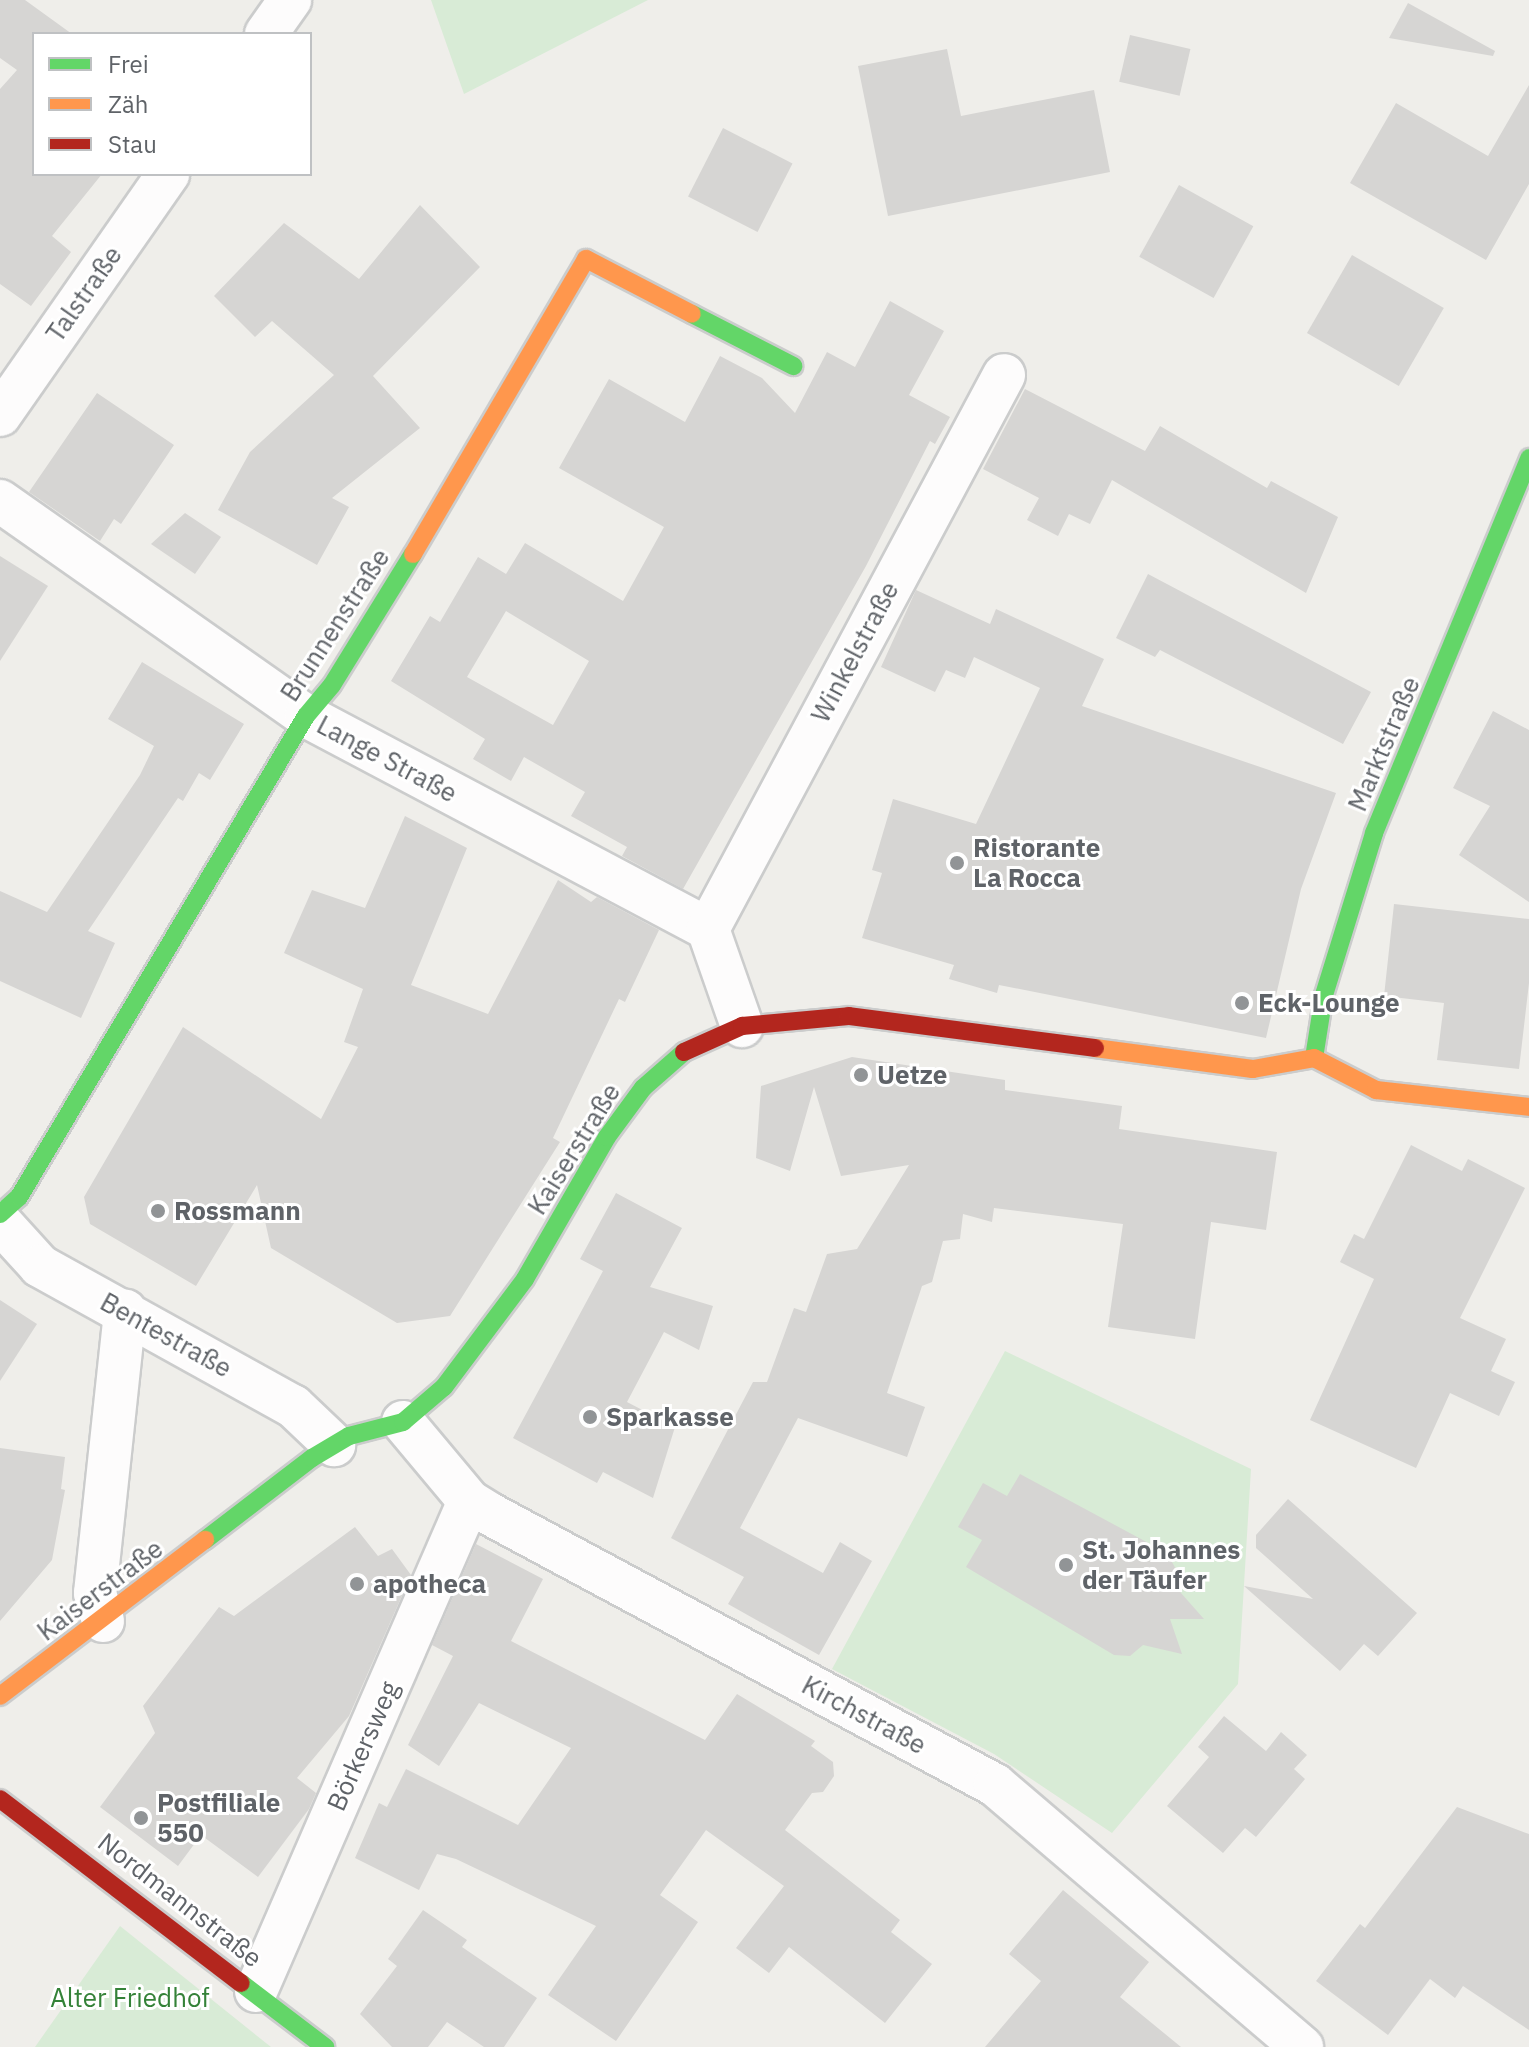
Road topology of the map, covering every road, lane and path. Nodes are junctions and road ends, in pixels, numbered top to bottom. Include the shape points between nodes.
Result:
1 (290, 0) edge
2 (267, 32) edge
3 (167, 176) edge
4 (793, 366) dead end
5 (1004, 375) dead end
6 (0, 415) edge
7 (1529, 458) edge
8 (0, 501) edge
9 (306, 716) junction
10 (708, 929) junction
11 (742, 1026) junction
12 (1314, 1058) junction
13 (1529, 1107) edge
14 (0, 1214) edge
15 (0, 1222) edge
16 (125, 1311) junction
17 (403, 1422) junction
18 (334, 1445) junction
19 (469, 1501) junction
20 (103, 1621) junction
21 (0, 1696) edge
22 (0, 1799) edge
23 (256, 1991) junction
24 (325, 2047) edge
25 (1302, 2047) edge

1 - 2 street
3 - 6 street, Talstraße
4 - 9 street, Brunnenstraße via 586,259 441,508 332,685
5 - 10 street, Winkelstraße
7 - 12 street, Marktstraße via 1374,833 1324,995
8 - 9 street, Lange Straße
9 - 10 street, Lange Straße
9 - 14 street, Brunnenstraße via 19,1197
10 - 11 street
11 - 12 street, Kaiserstraße via 849,1016 1253,1069
11 - 17 street, Kaiserstraße via 689,1048 643,1088 607,1137 525,1279 444,1387
12 - 13 street via 1376,1090
15 - 16 street, Bentestraße via 40,1266
16 - 18 street, Bentestraße via 293,1406
16 - 20 street via 95,1593
17 - 18 street, Kaiserstraße
17 - 19 street, Kirchstraße
18 - 20 street, Kaiserstraße
19 - 23 street, Börkersweg
19 - 25 street, Kirchstraße via 995,1785
20 - 21 street, Kaiserstraße
22 - 23 street, Nordmannstraße
23 - 24 street, Nordmannstraße

